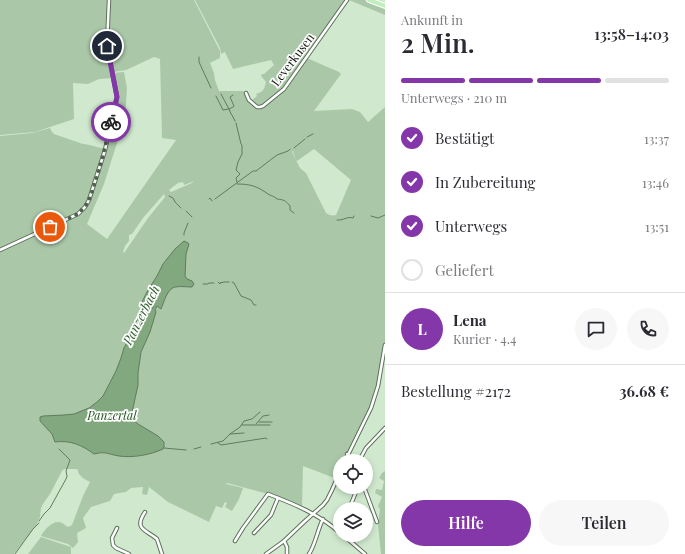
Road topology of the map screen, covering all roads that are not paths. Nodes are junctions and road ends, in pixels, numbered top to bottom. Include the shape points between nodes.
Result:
1 (109, 0) edge
2 (347, 0) edge
3 (369, 0) edge
4 (385, 6) edge
5 (246, 93) dead end
6 (0, 250) edge
7 (385, 345) edge
8 (385, 428) edge
9 (347, 454) edge
10 (363, 454) edge
11 (333, 487) edge
12 (367, 494) edge
13 (278, 498) junction
14 (145, 512) dead end
15 (313, 514) junction
16 (323, 520) junction
17 (378, 522) dead end
18 (117, 528) dead end
19 (333, 528) edge
20 (254, 533) dead end
21 (235, 541) dead end
22 (284, 541) junction
23 (351, 542) edge
24 (129, 554) edge
25 (162, 554) edge
26 (266, 554) edge
27 (287, 554) edge
28 (309, 554) edge
29 (364, 554) edge

1 - 6 street via 107,46 117,97 105,150 89,200 80,212 66,220
2 - 5 street, Leverkusen via 282,91 259,108 249,100
3 - 4 main road
7 - 9 street via 378,386 371,408
8 - 10 street
11 - 15 street via 327,500
12 - 17 street
13 - 15 street
13 - 20 street via 271,515
13 - 21 street via 268,494
14 - 25 street via 141,519 141,528 157,539
15 - 16 street
15 - 22 street
16 - 19 street
16 - 28 street
18 - 24 street via 112,544
22 - 26 street
22 - 27 street
23 - 29 street

